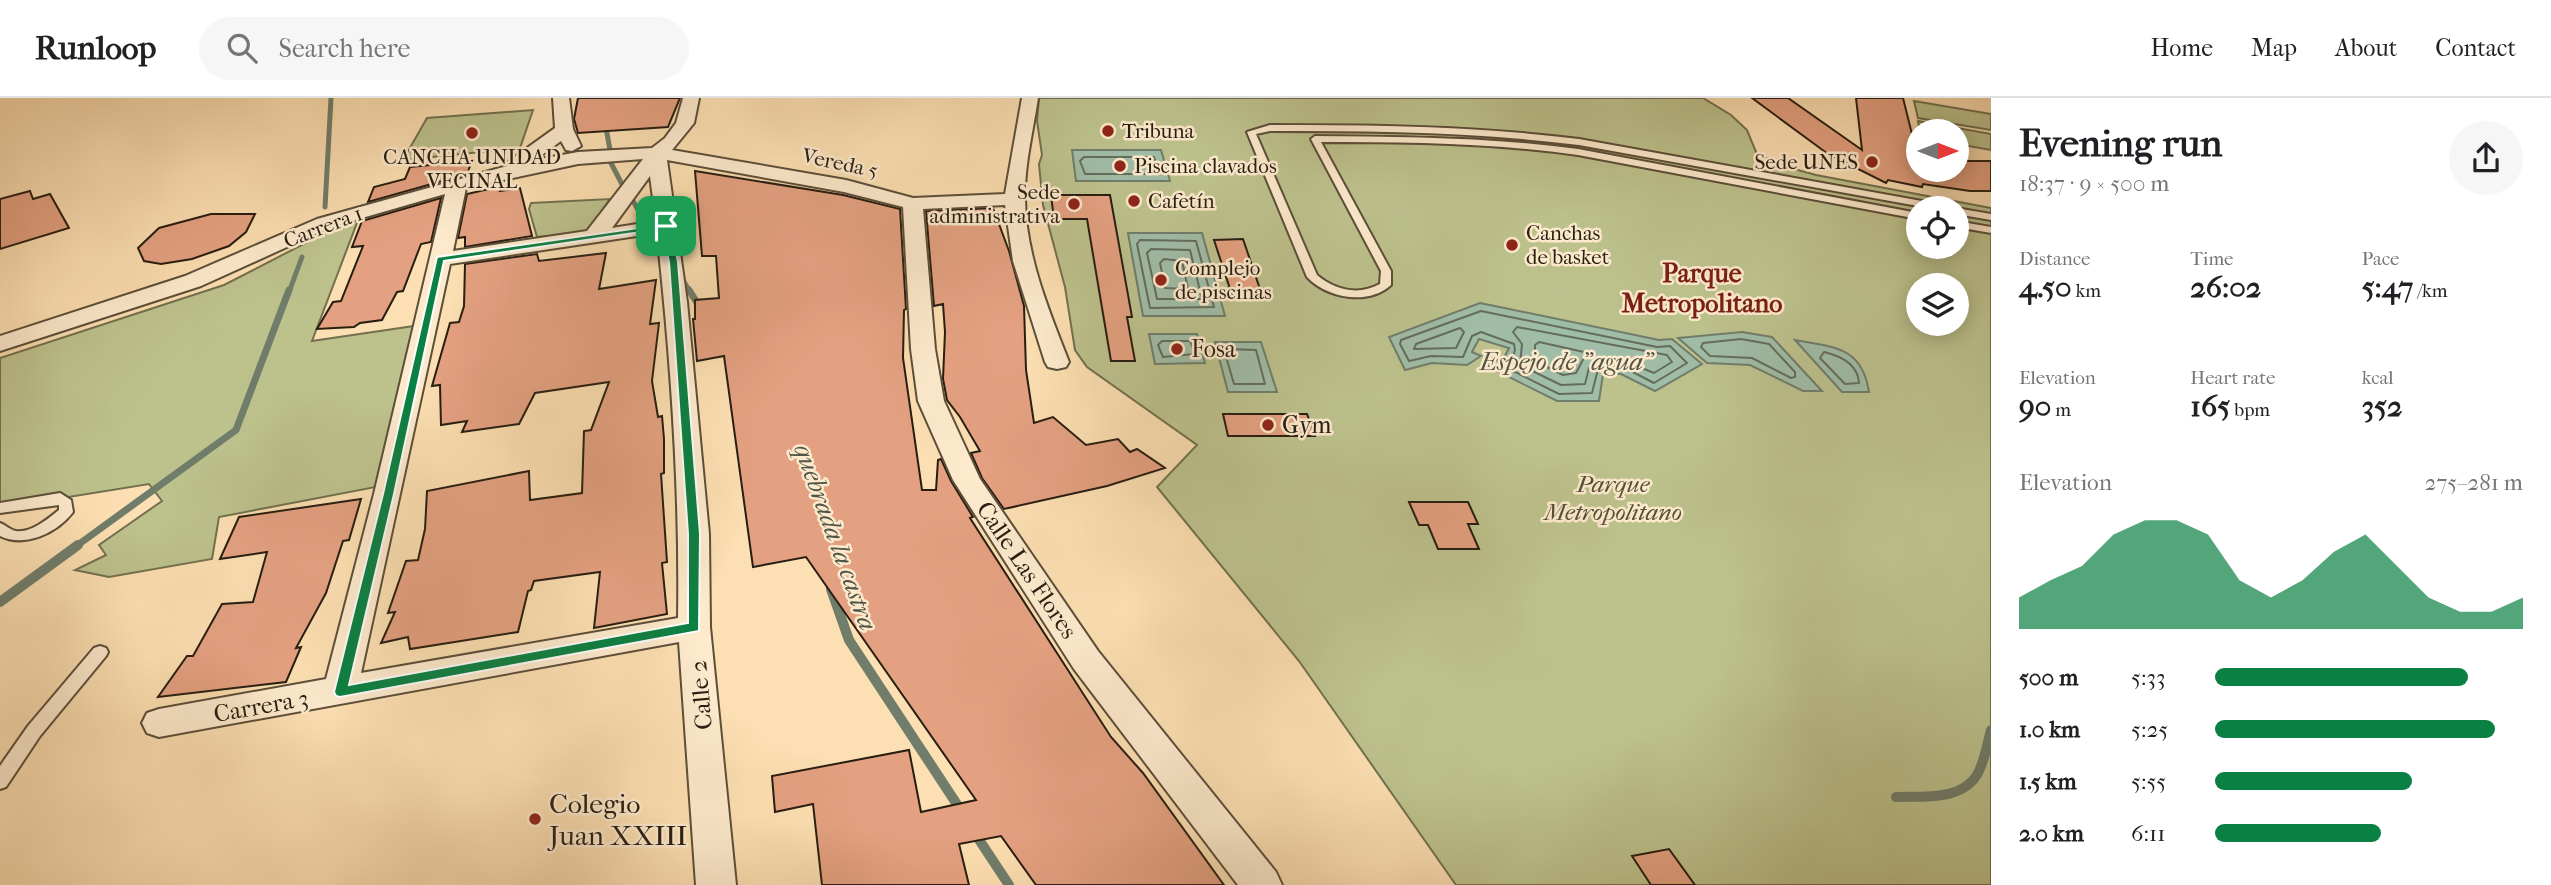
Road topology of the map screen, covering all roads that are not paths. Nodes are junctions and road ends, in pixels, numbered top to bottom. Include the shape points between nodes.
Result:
1 (561, 98) edge
2 (691, 98) edge
3 (1030, 98) edge
4 (564, 129) junction
5 (657, 153) junction
6 (578, 158) junction
7 (503, 173) junction
8 (457, 184) junction
9 (1015, 199) junction
10 (1906, 201) edge
11 (913, 204) junction
12 (1969, 213) edge
13 (1906, 214) edge
14 (1991, 217) edge
15 (666, 226) junction
16 (1969, 226) edge
17 (1991, 230) edge
18 (593, 237) junction
19 (440, 259) junction
20 (0, 344) edge
21 (1057, 362) dead end
22 (0, 508) edge
23 (1, 532) edge
24 (694, 627) junction
25 (100, 652) dead end
26 (340, 692) junction
27 (159, 723) dead end
28 (0, 781) edge
29 (716, 885) edge
30 (1262, 885) edge

1 - 4 street
2 - 5 street via 685,123
3 - 9 street
4 - 6 street
4 - 7 street
5 - 6 street, Carrera 1
5 - 11 street, Vereda 5 via 835,184
5 - 15 street, Calle 2
5 - 18 street
6 - 7 street, Carrera 1
7 - 8 street, Carrera 1
8 - 19 street
8 - 20 street, Carrera 1 via 324,223 193,281
9 - 11 street, Vereda 5
9 - 21 street via 1027,269
10 - 13 lane via 1518,133 1299,128 1251,132 1312,277 1342,292 1379,289 1385,285 1386,271 1315,139 1533,146
11 - 30 street, Calle Las Flores via 931,401 967,480 1086,660
12 - 14 lane
15 - 18 street
15 - 24 street, Calle 2 via 673,262 693,521
16 - 17 lane
18 - 19 street
19 - 26 street
22 - 23 lane via 60,498 66,503 66,512 36,532 14,536
24 - 26 street, Carrera 3
24 - 29 street, Calle 2
25 - 28 lane via 34,731
26 - 27 street, Carrera 3

